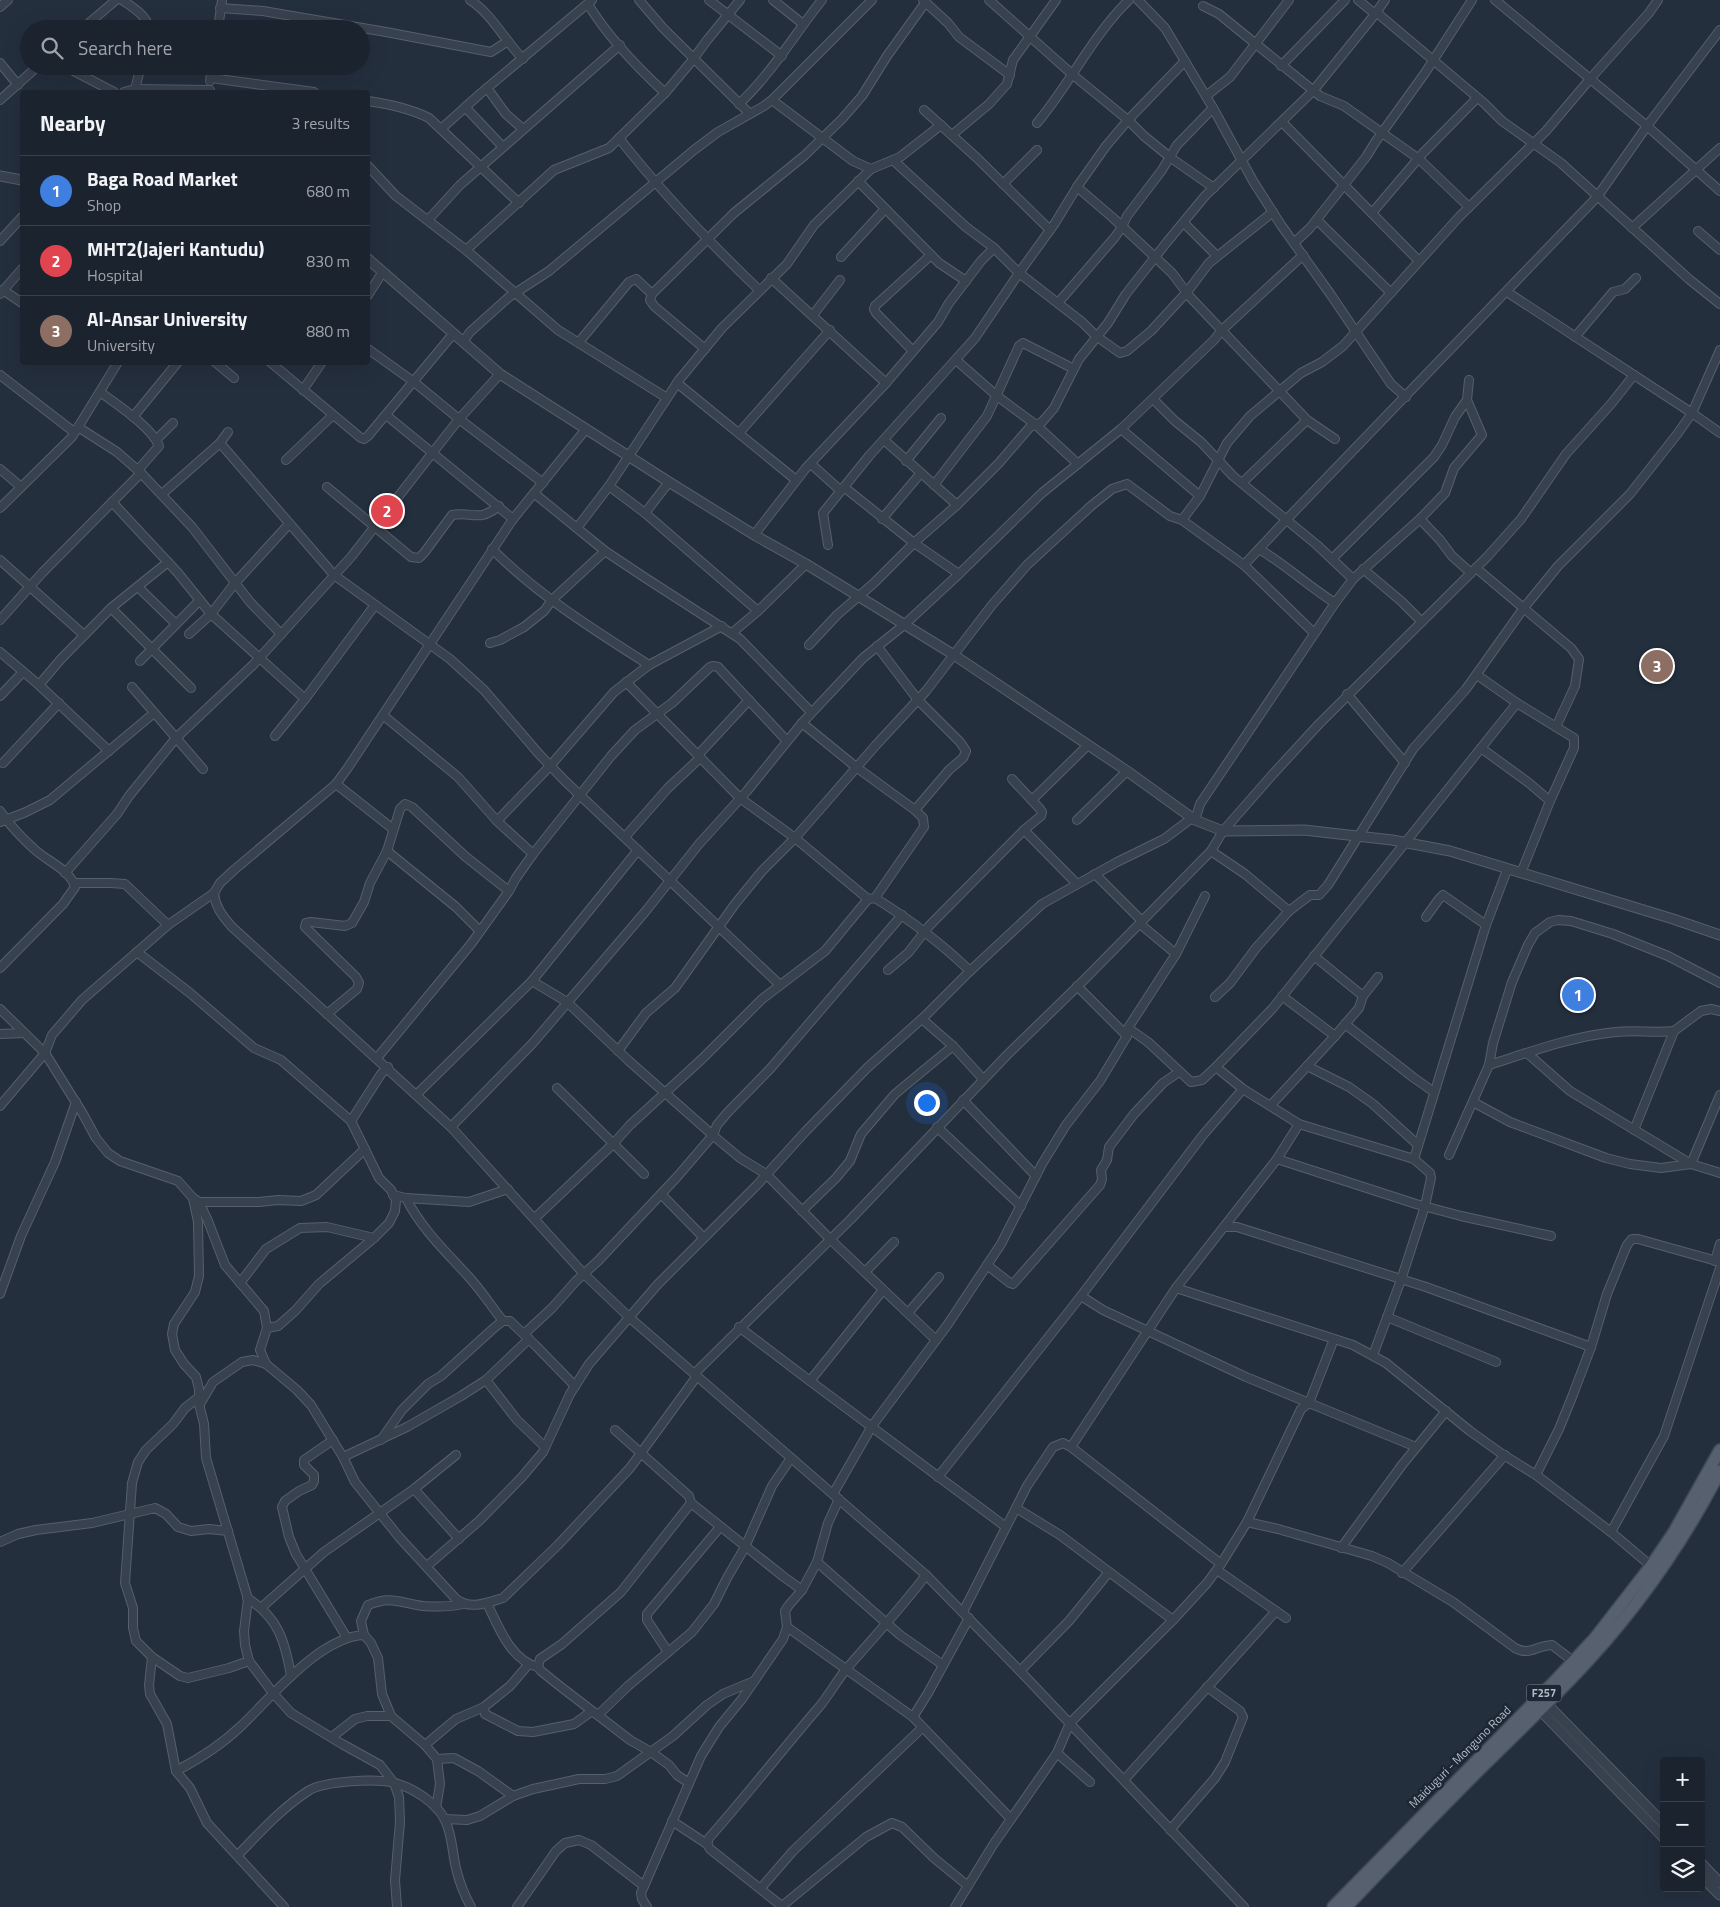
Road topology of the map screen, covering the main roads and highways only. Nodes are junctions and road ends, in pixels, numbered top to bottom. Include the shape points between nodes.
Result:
1 (1720, 1450) edge
2 (1720, 1472) edge
3 (1540, 1703) junction
4 (1333, 1907) edge
5 (1346, 1907) edge

1 - 3 main road, Maiduguri - Monguno Road / F257 via 1651,1566
2 - 3 main road, Maiduguri - Monguno Road / F257 via 1692,1521 1642,1593 1599,1648
3 - 4 main road, Maiduguri - Monguno Road / F257
3 - 5 main road, Maiduguri - Monguno Road / F257

